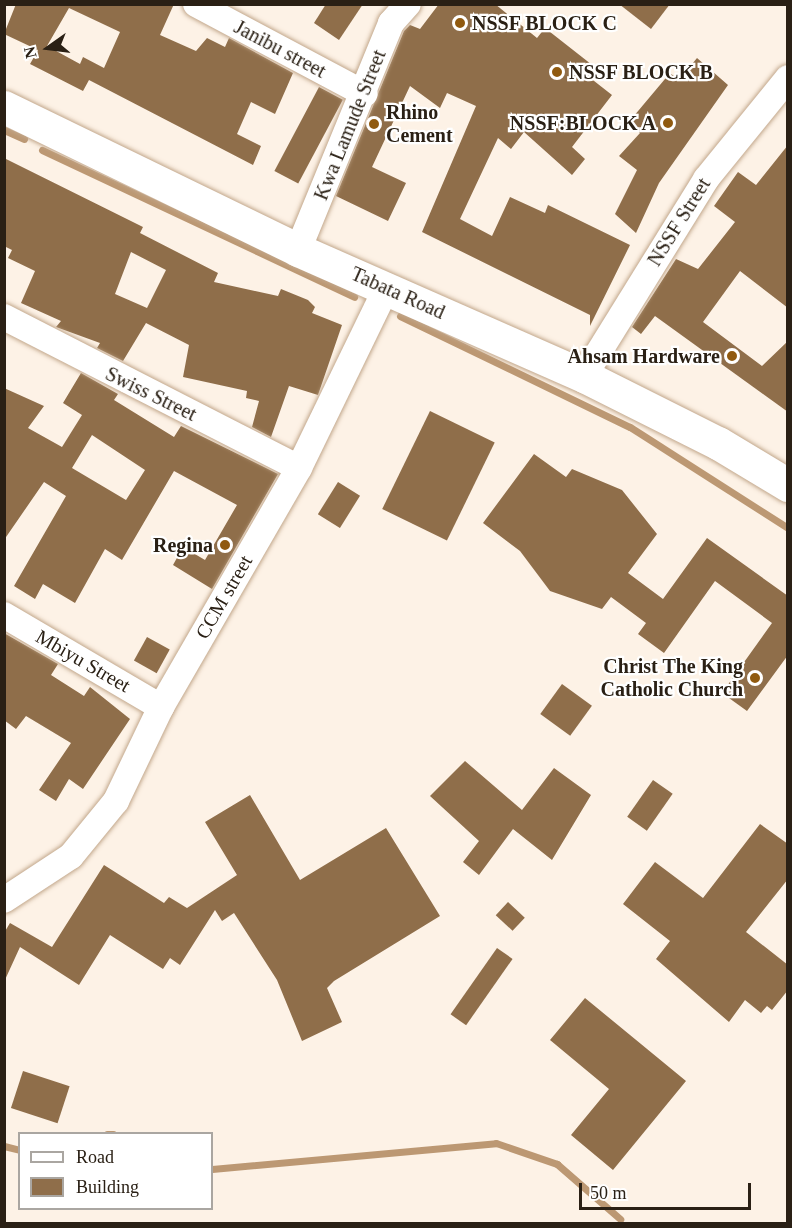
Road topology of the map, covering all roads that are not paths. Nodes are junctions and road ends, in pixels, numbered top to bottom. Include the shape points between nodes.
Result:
1 (196, 4) edge
2 (408, 4) edge
3 (788, 78) edge
4 (365, 94) junction
5 (4, 107) edge
6 (298, 250) junction
7 (387, 287) junction
8 (4, 317) edge
9 (584, 376) junction
10 (299, 468) junction
11 (788, 485) edge
12 (4, 615) edge
13 (161, 707) junction
14 (4, 900) edge

1 - 4 street, Janibu street
2 - 4 street, Kwa Lamude Street via 391,22
3 - 9 street, NSSF Street via 706,178
4 - 6 street, Kwa Lamude Street
5 - 6 main road, Tabata Road
6 - 7 main road, Tabata Road
7 - 9 main road, Tabata Road
7 - 10 street, CCM street
8 - 10 street, Swiss Street
9 - 11 main road, Tabata Road via 718,443
10 - 13 street, CCM street
12 - 13 street, Mbiyu Street
13 - 14 street, CCM street via 116,801 71,856 33,885

